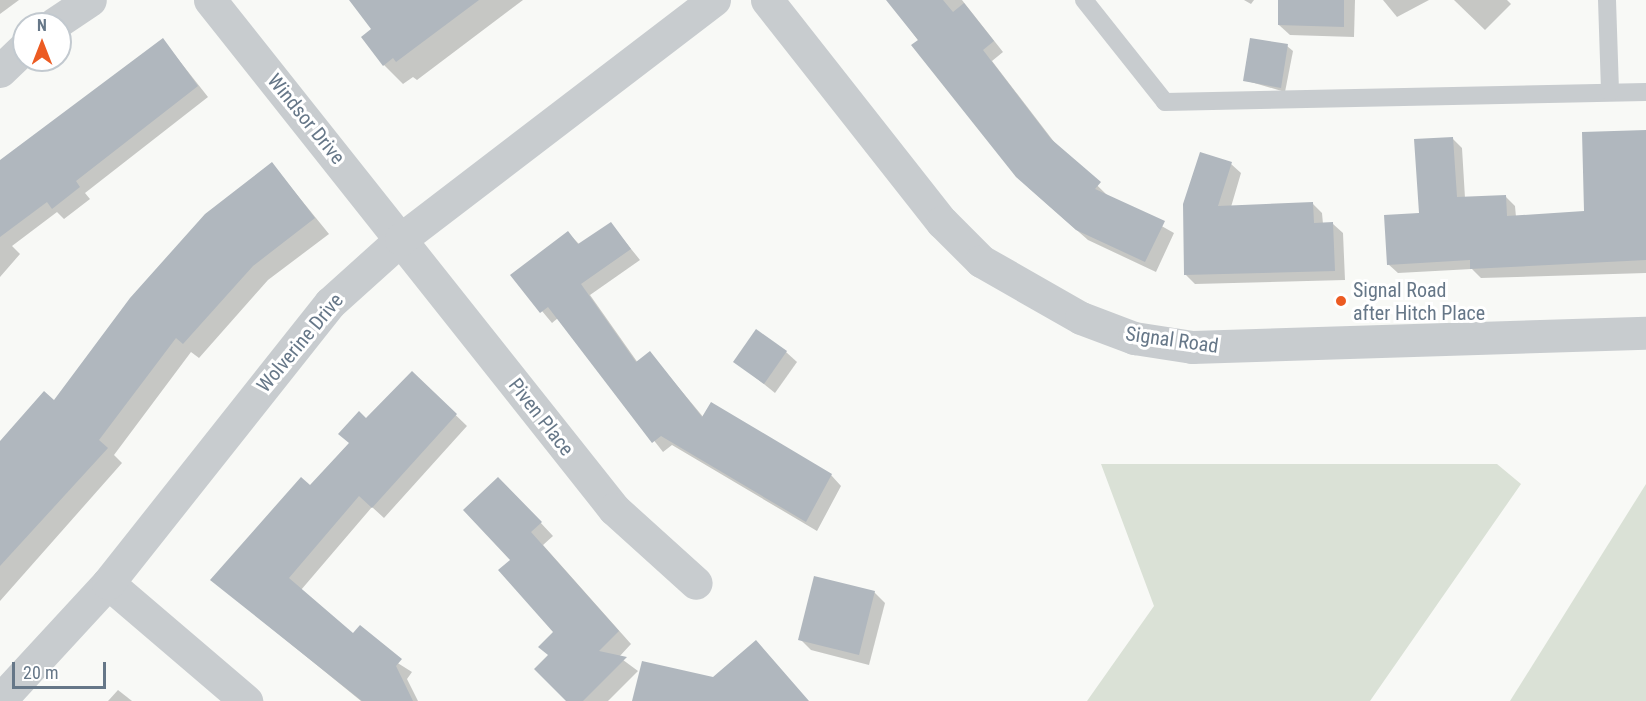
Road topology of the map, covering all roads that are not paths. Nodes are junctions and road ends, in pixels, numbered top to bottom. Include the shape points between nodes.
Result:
1 (90, 0) edge
2 (210, 0) edge
3 (714, 0) edge
4 (767, 0) edge
5 (1084, 0) edge
6 (1607, 0) edge
7 (72, 12) edge
8 (12, 60) edge
9 (0, 71) edge
10 (1646, 92) edge
11 (1610, 93) junction
12 (401, 239) junction
13 (1646, 333) edge
14 (108, 583) junction
15 (696, 583) dead end
16 (0, 700) edge
17 (246, 701) edge

1 - 7 street
2 - 12 street, Windsor Drive
3 - 12 street, Wolverine Drive
4 - 13 street, Signal Road via 942,222 981,261 1081,318 1134,338 1192,347
5 - 11 lane via 1166,102
6 - 11 lane
8 - 9 street
10 - 11 lane
12 - 14 street, Wolverine Drive via 330,303
12 - 15 street, Piven Place via 614,509
14 - 16 street, Wolverine Drive
14 - 17 street

